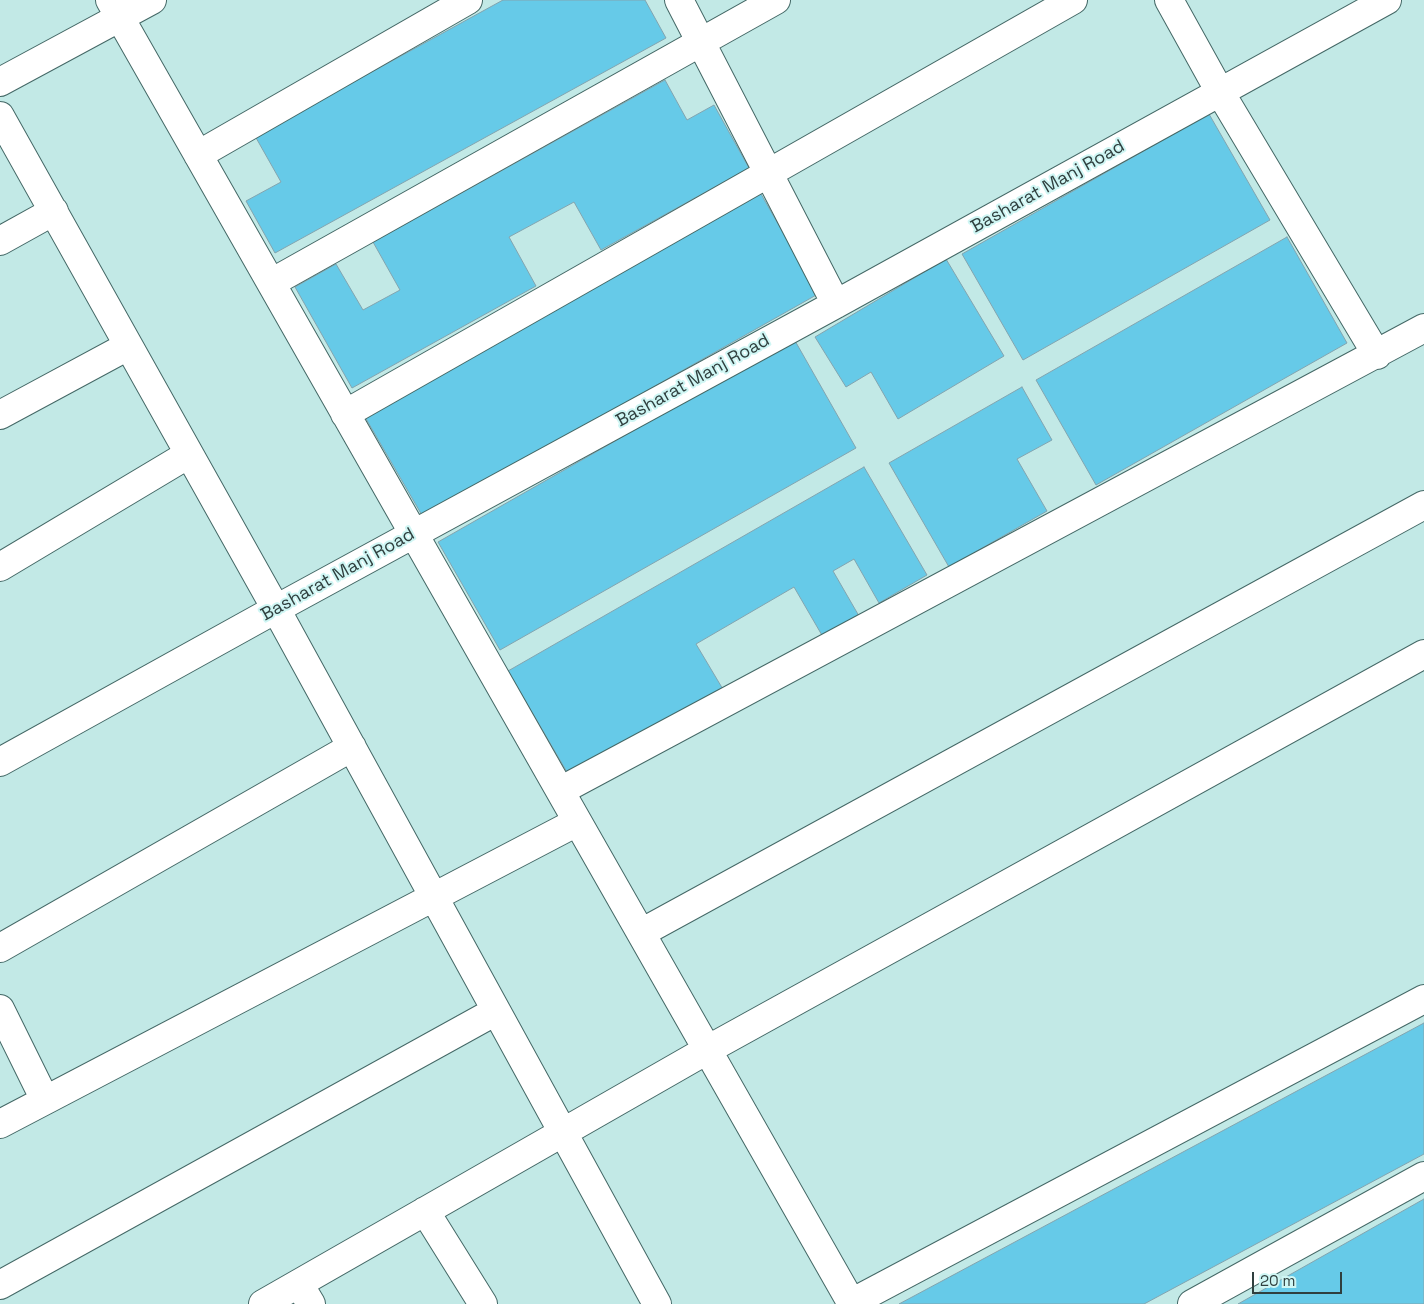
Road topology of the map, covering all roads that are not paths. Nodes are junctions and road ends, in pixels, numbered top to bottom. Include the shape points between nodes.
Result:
1 (152, 0) edge
2 (468, 0) edge
3 (680, 0) edge
4 (776, 0) edge
5 (1073, 0) edge
6 (1169, 0) edge
7 (1387, 0) edge
8 (115, 9) edge
9 (701, 42) junction
10 (0, 82) edge
11 (1220, 92) junction
12 (0, 116) edge
13 (198, 155) junction
14 (769, 173) junction
15 (54, 211) junction
16 (0, 241) edge
17 (271, 283) junction
18 (836, 304) junction
19 (1424, 328) edge
20 (128, 346) junction
21 (1377, 355) junction
22 (345, 414) junction
23 (0, 415) edge
24 (190, 454) junction
25 (1424, 505) edge
26 (414, 534) junction
27 (0, 567) edge
28 (276, 609) junction
29 (1424, 654) edge
30 (352, 747) junction
31 (0, 762) edge
32 (560, 791) junction
33 (577, 822) junction
34 (434, 897) junction
35 (641, 933) junction
36 (0, 948) edge
37 (1424, 999) edge
38 (0, 1009) edge
39 (496, 1011) junction
40 (707, 1050) junction
41 (45, 1100) junction
42 (0, 1124) edge
43 (563, 1133) junction
44 (1424, 1176) edge
45 (425, 1211) junction
46 (0, 1285) edge
47 (305, 1294) edge
48 (264, 1304) edge
49 (484, 1304) edge
50 (657, 1304) edge
51 (852, 1304) edge
52 (1192, 1304) edge

1 - 8 street
2 - 13 street
3 - 9 street
4 - 9 street
5 - 14 street
6 - 11 street
7 - 11 street, Basharat Manj Road
8 - 10 street
8 - 13 street
9 - 14 street
9 - 17 street
11 - 18 street, Basharat Manj Road
11 - 21 street
12 - 15 street
13 - 17 street
14 - 18 street
14 - 22 street
15 - 16 street
15 - 20 street
17 - 22 street
18 - 26 street, Basharat Manj Road
19 - 21 street
20 - 23 street
20 - 24 street
21 - 32 street
22 - 26 street
24 - 27 street
24 - 28 street
25 - 35 street
26 - 28 street, Basharat Manj Road
26 - 32 street
28 - 30 street
28 - 31 street, Basharat Manj Road
29 - 40 street
30 - 34 street
30 - 36 street
32 - 33 street
33 - 34 street
33 - 35 street
34 - 39 street
34 - 41 street
35 - 40 street
37 - 51 street
38 - 41 street
39 - 43 street
39 - 46 street
40 - 43 street
40 - 51 street
41 - 42 street
43 - 45 street
43 - 50 street
44 - 52 street
45 - 47 street
45 - 49 street
47 - 48 street

